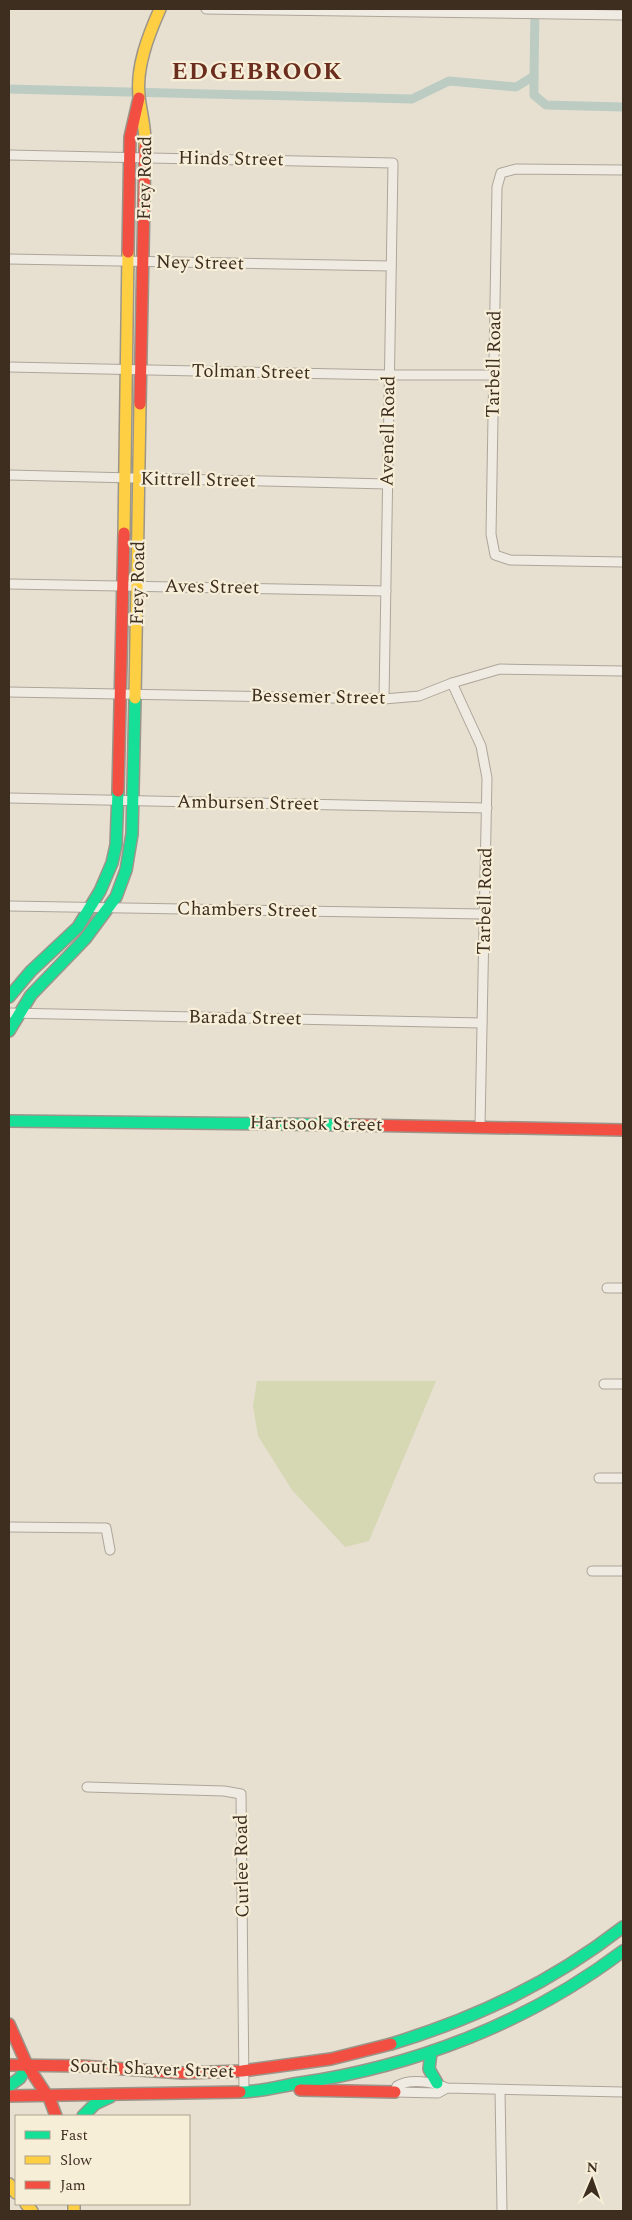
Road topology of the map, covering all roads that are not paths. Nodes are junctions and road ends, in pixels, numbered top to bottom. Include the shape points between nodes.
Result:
1 (160, 9) edge
2 (206, 9) edge
3 (467, 11) edge
4 (623, 15) edge
5 (139, 90) junction
6 (9, 155) edge
7 (130, 157) junction
8 (145, 157) junction
9 (393, 163) joint
10 (623, 170) edge
11 (9, 259) edge
12 (128, 261) junction
13 (144, 262) junction
14 (391, 266) junction
15 (9, 367) edge
16 (127, 370) junction
17 (142, 370) junction
18 (389, 375) junction
19 (494, 375) junction
20 (9, 476) edge
21 (125, 478) junction
22 (140, 478) junction
23 (387, 484) junction
24 (623, 562) edge
25 (9, 584) edge
26 (123, 586) junction
27 (138, 586) junction
28 (386, 590) junction
29 (623, 671) edge
30 (452, 683) junction
31 (9, 692) edge
32 (122, 694) junction
33 (136, 694) junction
34 (384, 699) junction
35 (9, 798) edge
36 (119, 801) junction
37 (134, 801) junction
38 (487, 808) junction
39 (9, 906) edge
40 (89, 907) junction
41 (108, 908) junction
42 (484, 914) junction
43 (9, 997) edge
44 (14, 1014) edge
45 (482, 1022) junction
46 (9, 1031) edge
47 (9, 1121) edge
48 (480, 1126) junction
49 (623, 1130) edge
50 (606, 1288) dead end
51 (623, 1288) edge
52 (604, 1384) dead end
53 (623, 1384) edge
54 (599, 1478) dead end
55 (623, 1478) edge
56 (9, 1527) edge
57 (110, 1550) dead end
58 (592, 1571) dead end
59 (623, 1571) edge
60 (87, 1787) dead end
61 (623, 1927) edge
62 (623, 1951) edge
63 (501, 2002) junction
64 (509, 2020) junction
65 (9, 2024) edge
66 (356, 2052) junction
67 (431, 2052) junction
68 (9, 2065) edge
69 (27, 2066) junction
70 (242, 2072) junction
71 (360, 2072) junction
72 (9, 2086) edge
73 (442, 2086) junction
74 (269, 2089) junction
75 (500, 2090) junction
76 (244, 2092) junction
77 (395, 2092) joint
78 (623, 2092) edge
79 (118, 2094) junction
80 (9, 2096) edge
81 (48, 2096) junction
82 (56, 2115) edge
83 (84, 2115) edge
84 (502, 2211) edge

1 - 5 street, Frey Road via 143,55
2 - 3 street
3 - 4 street
5 - 7 street, Frey Road via 130,137
5 - 8 street, Frey Road via 145,122
6 - 7 street, Hinds Street
7 - 8 street, Hinds Street
7 - 12 street, Frey Road
8 - 9 street, Hinds Street
8 - 13 street, Frey Road
9 - 14 street, Avenell Road
10 - 19 street, Tarbell Road via 516,169 501,173 497,187
11 - 12 street, Ney Street
12 - 13 street, Ney Street
12 - 16 street, Frey Road
13 - 14 street, Ney Street
13 - 17 street, Frey Road
14 - 18 street, Avenell Road
15 - 16 street, Tolman Street
16 - 17 street, Tolman Street
16 - 21 street, Frey Road
17 - 18 street, Tolman Street
17 - 22 street, Frey Road
18 - 19 street, Tolman Street
18 - 23 street, Avenell Road
19 - 24 street, Tarbell Road via 491,534 495,555 510,560
20 - 21 street, Kittrell Street
21 - 22 street, Kittrell Street
21 - 26 street, Frey Road
22 - 23 street, Kittrell Street
22 - 27 street, Frey Road
23 - 28 street, Avenell Road
25 - 26 street, Aves Street
26 - 27 street, Aves Street
26 - 32 street, Frey Road
27 - 28 street, Aves Street
27 - 33 street, Frey Road
28 - 34 street, Avenell Road
29 - 30 street, Bessemer Street via 500,669
30 - 34 street, Bessemer Street via 419,696
30 - 38 street, Tarbell Road via 481,746 488,778
31 - 32 street, Bessemer Street
32 - 33 street, Bessemer Street
32 - 36 street, Frey Road
33 - 34 street, Bessemer Street
33 - 37 street, Frey Road
35 - 36 street, Ambursen Street
36 - 37 street, Ambursen Street
36 - 40 street, Frey Road via 112,863
37 - 38 street, Ambursen Street
37 - 41 street, Frey Road via 126,870 116,897
38 - 42 street, Tarbell Road
39 - 40 street, Chambers Street
40 - 41 street, Chambers Street
40 - 43 street, Frey Road via 78,927 31,971
41 - 42 street, Chambers Street
41 - 44 street, Frey Road via 86,939
42 - 45 street, Tarbell Road
44 - 45 street, Barada Street
44 - 46 street, Frey Road
45 - 48 street, Tarbell Road
47 - 48 street, Hartsook Street
48 - 49 street, Hartsook Street
50 - 51 street
52 - 53 street
54 - 55 street
56 - 57 street via 106,1528
58 - 59 street
60 - 70 street, Curlee Road via 241,1794
61 - 63 street, South Shaver Street via 542,1982
62 - 64 street, South Shaver Street via 552,1999
63 - 64 street
63 - 66 street, South Shaver Street via 441,2028
64 - 67 street, South Shaver Street
65 - 69 street
66 - 70 street, South Shaver Street
66 - 71 street
67 - 71 street, South Shaver Street
67 - 73 street via 430,2076
68 - 69 street, South Shaver Street
69 - 70 street, South Shaver Street
69 - 72 street via 22,2076
69 - 81 street
70 - 76 street, Curlee Road
71 - 74 street, South Shaver Street
73 - 75 street
73 - 77 street via 438,2093
74 - 76 street, South Shaver Street
74 - 77 street
75 - 78 street
75 - 84 street
76 - 79 street, South Shaver Street
79 - 81 street, South Shaver Street
79 - 83 street via 100,2101
80 - 81 street, South Shaver Street
81 - 82 street

